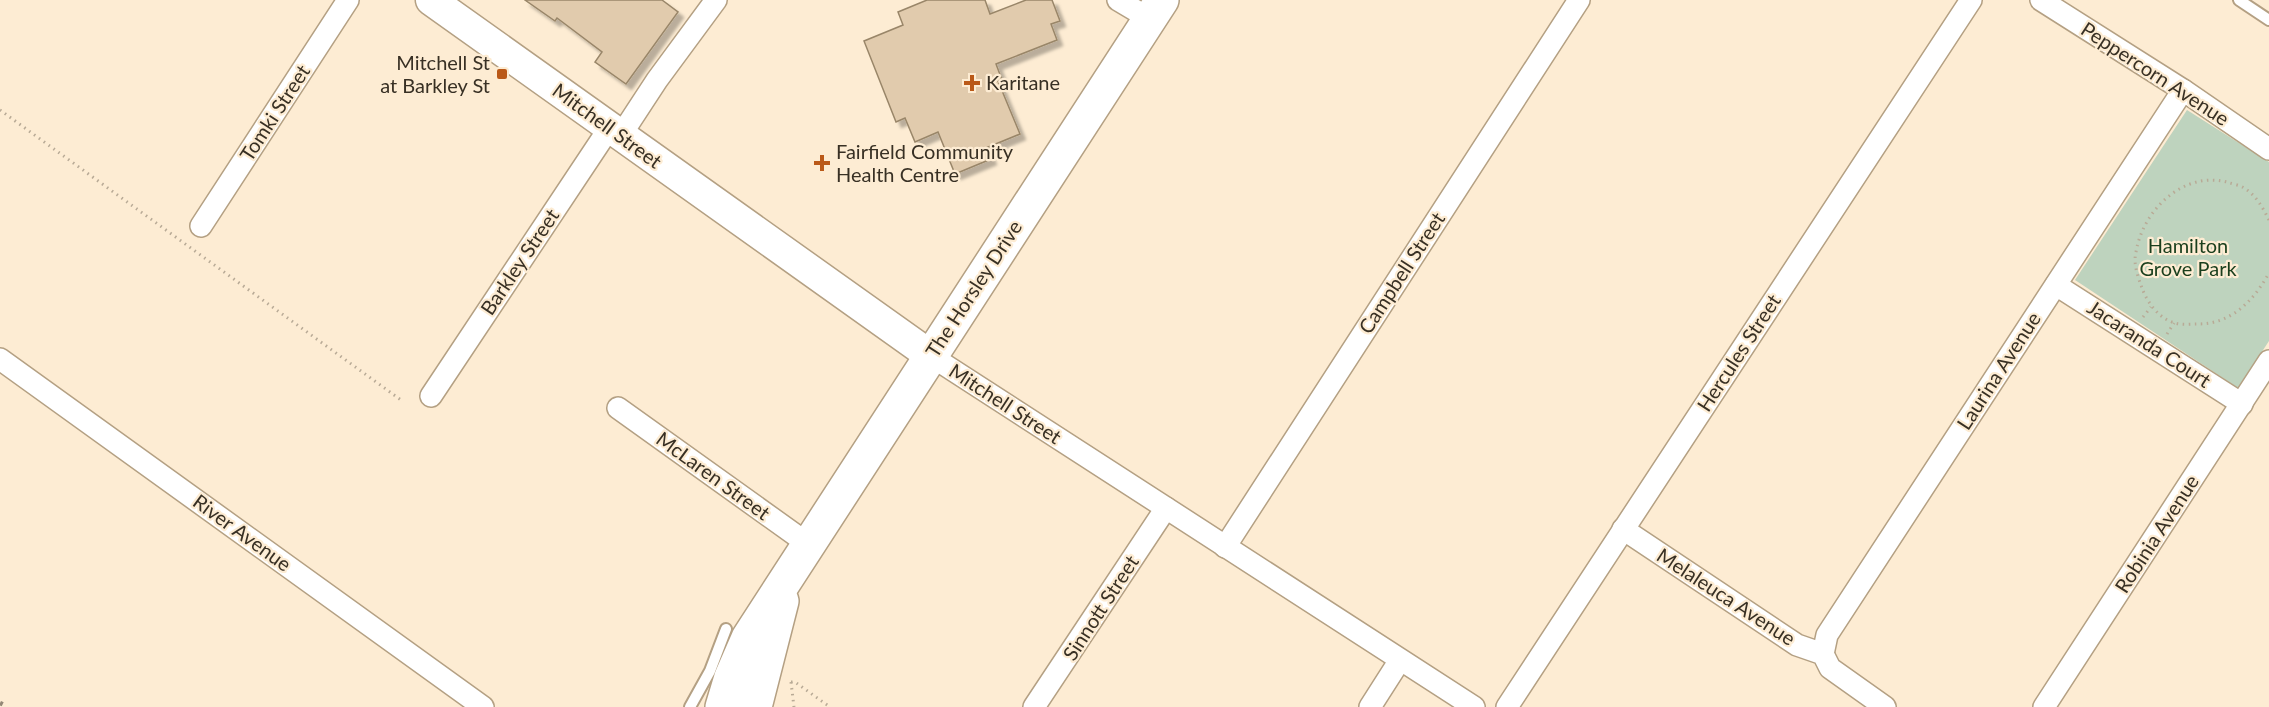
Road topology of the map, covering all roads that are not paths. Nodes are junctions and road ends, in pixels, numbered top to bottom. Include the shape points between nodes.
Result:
1 (348, 0) edge
2 (431, 0) edge
3 (716, 0) edge
4 (1118, 0) edge
5 (1579, 0) edge
6 (1971, 0) edge
7 (2041, 0) edge
8 (2239, 0) edge
9 (1156, 10) edge
10 (2269, 20) edge
11 (2183, 90) junction
12 (615, 131) junction
13 (2268, 145) edge
14 (201, 226) dead end
15 (2056, 285) junction
16 (931, 356) junction
17 (0, 359) edge
18 (2269, 361) edge
19 (431, 396) dead end
20 (2242, 404) junction
21 (618, 408) dead end
22 (1166, 508) junction
23 (1623, 529) junction
24 (808, 544) junction
25 (1225, 547) junction
26 (787, 579) junction
27 (726, 629) dead end
28 (1823, 654) junction
29 (1400, 660) junction
30 (483, 707) edge
31 (690, 707) edge
32 (722, 707) edge
33 (755, 707) edge
34 (1034, 707) edge
35 (1370, 707) edge
36 (1474, 707) edge
37 (1507, 707) edge
38 (1885, 707) edge
39 (2044, 707) edge

1 - 14 street, Tomki Street
2 - 12 street, Mitchell Street
3 - 12 street, Barkley Street
4 - 9 street
5 - 25 street, Campbell Street
6 - 23 street, Hercules Street
7 - 11 street, Peppercorn Avenue
8 - 10 lane
9 - 16 main road, The Horsley Drive
11 - 13 street, Peppercorn Avenue
11 - 15 street, Laurina Avenue
12 - 16 street, Mitchell Street
12 - 19 street, Barkley Street
15 - 20 street, Jacaranda Court
15 - 28 street, Laurina Avenue via 1827,634
16 - 22 street, Mitchell Street
16 - 24 main road, The Horsley Drive
17 - 30 street, River Avenue
18 - 20 street, Robinia Avenue
20 - 39 street, Robinia Avenue
21 - 24 street, McLaren Street
22 - 25 street, Mitchell Street
22 - 34 street, Sinnott Street
23 - 28 street, Melaleuca Avenue via 1797,645
23 - 37 street, Hercules Street
24 - 26 main road, The Horsley Drive
25 - 29 street, Mitchell Street
26 - 32 main road, The Horsley Drive via 748,638
26 - 33 main road, The Horsley Drive
27 - 31 lane via 710,671
28 - 38 street, Melaleuca Avenue via 1830,668
29 - 35 street
29 - 36 street, Mitchell Street

